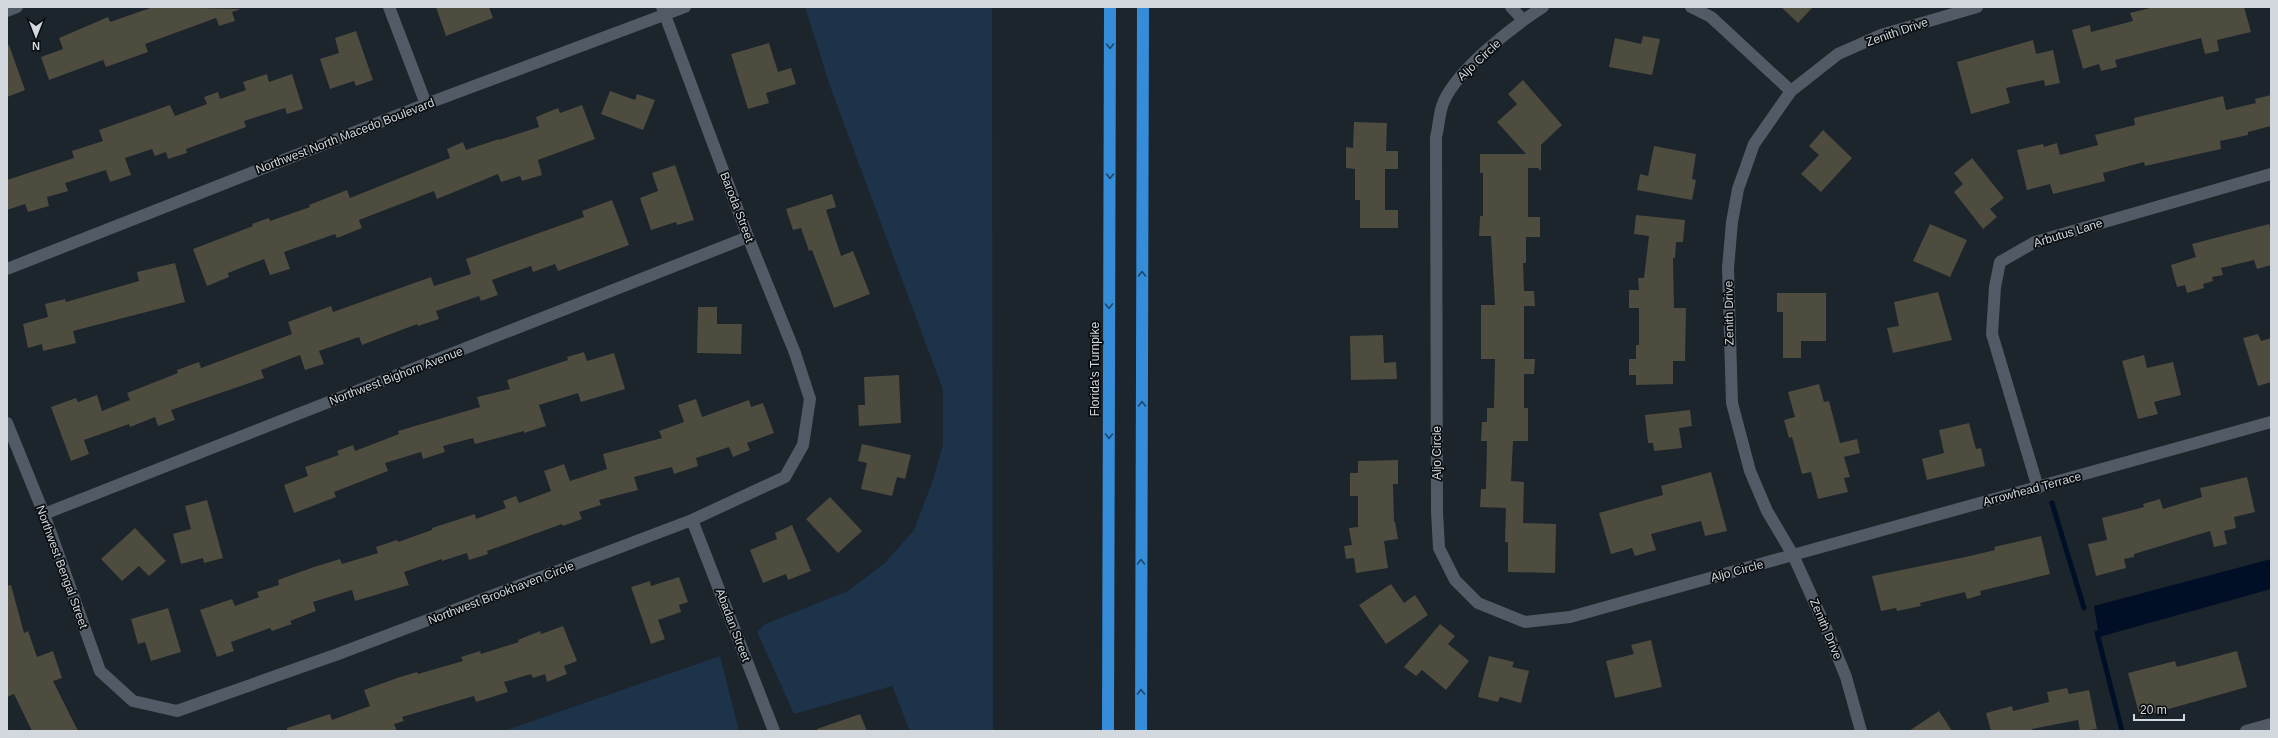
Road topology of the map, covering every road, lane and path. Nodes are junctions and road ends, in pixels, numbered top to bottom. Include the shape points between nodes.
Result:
1 (17, 7) edge
2 (389, 7) edge
3 (685, 7) edge
4 (1110, 7) edge
5 (1143, 7) edge
6 (1511, 7) edge
7 (1543, 7) edge
8 (1691, 7) edge
9 (1977, 7) edge
10 (7, 11) edge
11 (664, 11) edge
12 (1945, 12) edge
13 (1523, 20) junction
14 (1791, 91) junction
15 (426, 104) junction
16 (2271, 174) edge
17 (748, 238) junction
18 (7, 269) edge
19 (810, 399) joint
20 (7, 422) edge
21 (2271, 422) edge
22 (2038, 488) junction
23 (44, 514) junction
24 (692, 520) junction
25 (1793, 555) junction
26 (133, 701) joint
27 (2271, 724) edge
28 (774, 731) edge
29 (1108, 731) edge
30 (1141, 731) edge
31 (1861, 731) edge
32 (2246, 731) edge

1 - 10 street
2 - 15 street
3 - 11 street, Northwest North Macedo Boulevard
4 -> 29 highway, Florida's Turnpike
30 -> 5 highway
6 - 13 street
7 - 13 street, Aljo Circle
8 - 14 street via 1711,17
9 - 12 street, Zenith Drive
11 - 15 street, Northwest North Macedo Boulevard
11 - 17 street, Baroda Street
12 - 14 street, Zenith Drive via 1838,54
13 - 25 street, Aljo Circle via 1459,76 1443,102 1436,137 1437,512 1439,548 1455,580 1478,603 1525,622 1570,617
14 - 25 street, Zenith Drive via 1754,144 1738,189 1728,268 1732,403 1750,471 1767,511
15 - 18 street, Northwest North Macedo Boulevard
16 - 22 street, Arbutus Lane via 2035,242 2000,262 1995,287 1992,334
17 - 19 street, Baroda Street via 795,353
17 - 23 street, Northwest Bighorn Avenue
19 - 24 street, Northwest Brookhaven Circle via 803,445 785,477
20 - 23 street, Northwest Bengal Street
21 - 22 street, Arrowhead Terrace
22 - 25 street, Arrowhead Terrace
23 - 26 street, Northwest Bengal Street via 100,672
24 - 26 street, Northwest Brookhaven Circle via 338,654 177,711
24 - 28 street, Abadan Street
25 - 31 street, Zenith Drive via 1846,677
27 - 32 street

